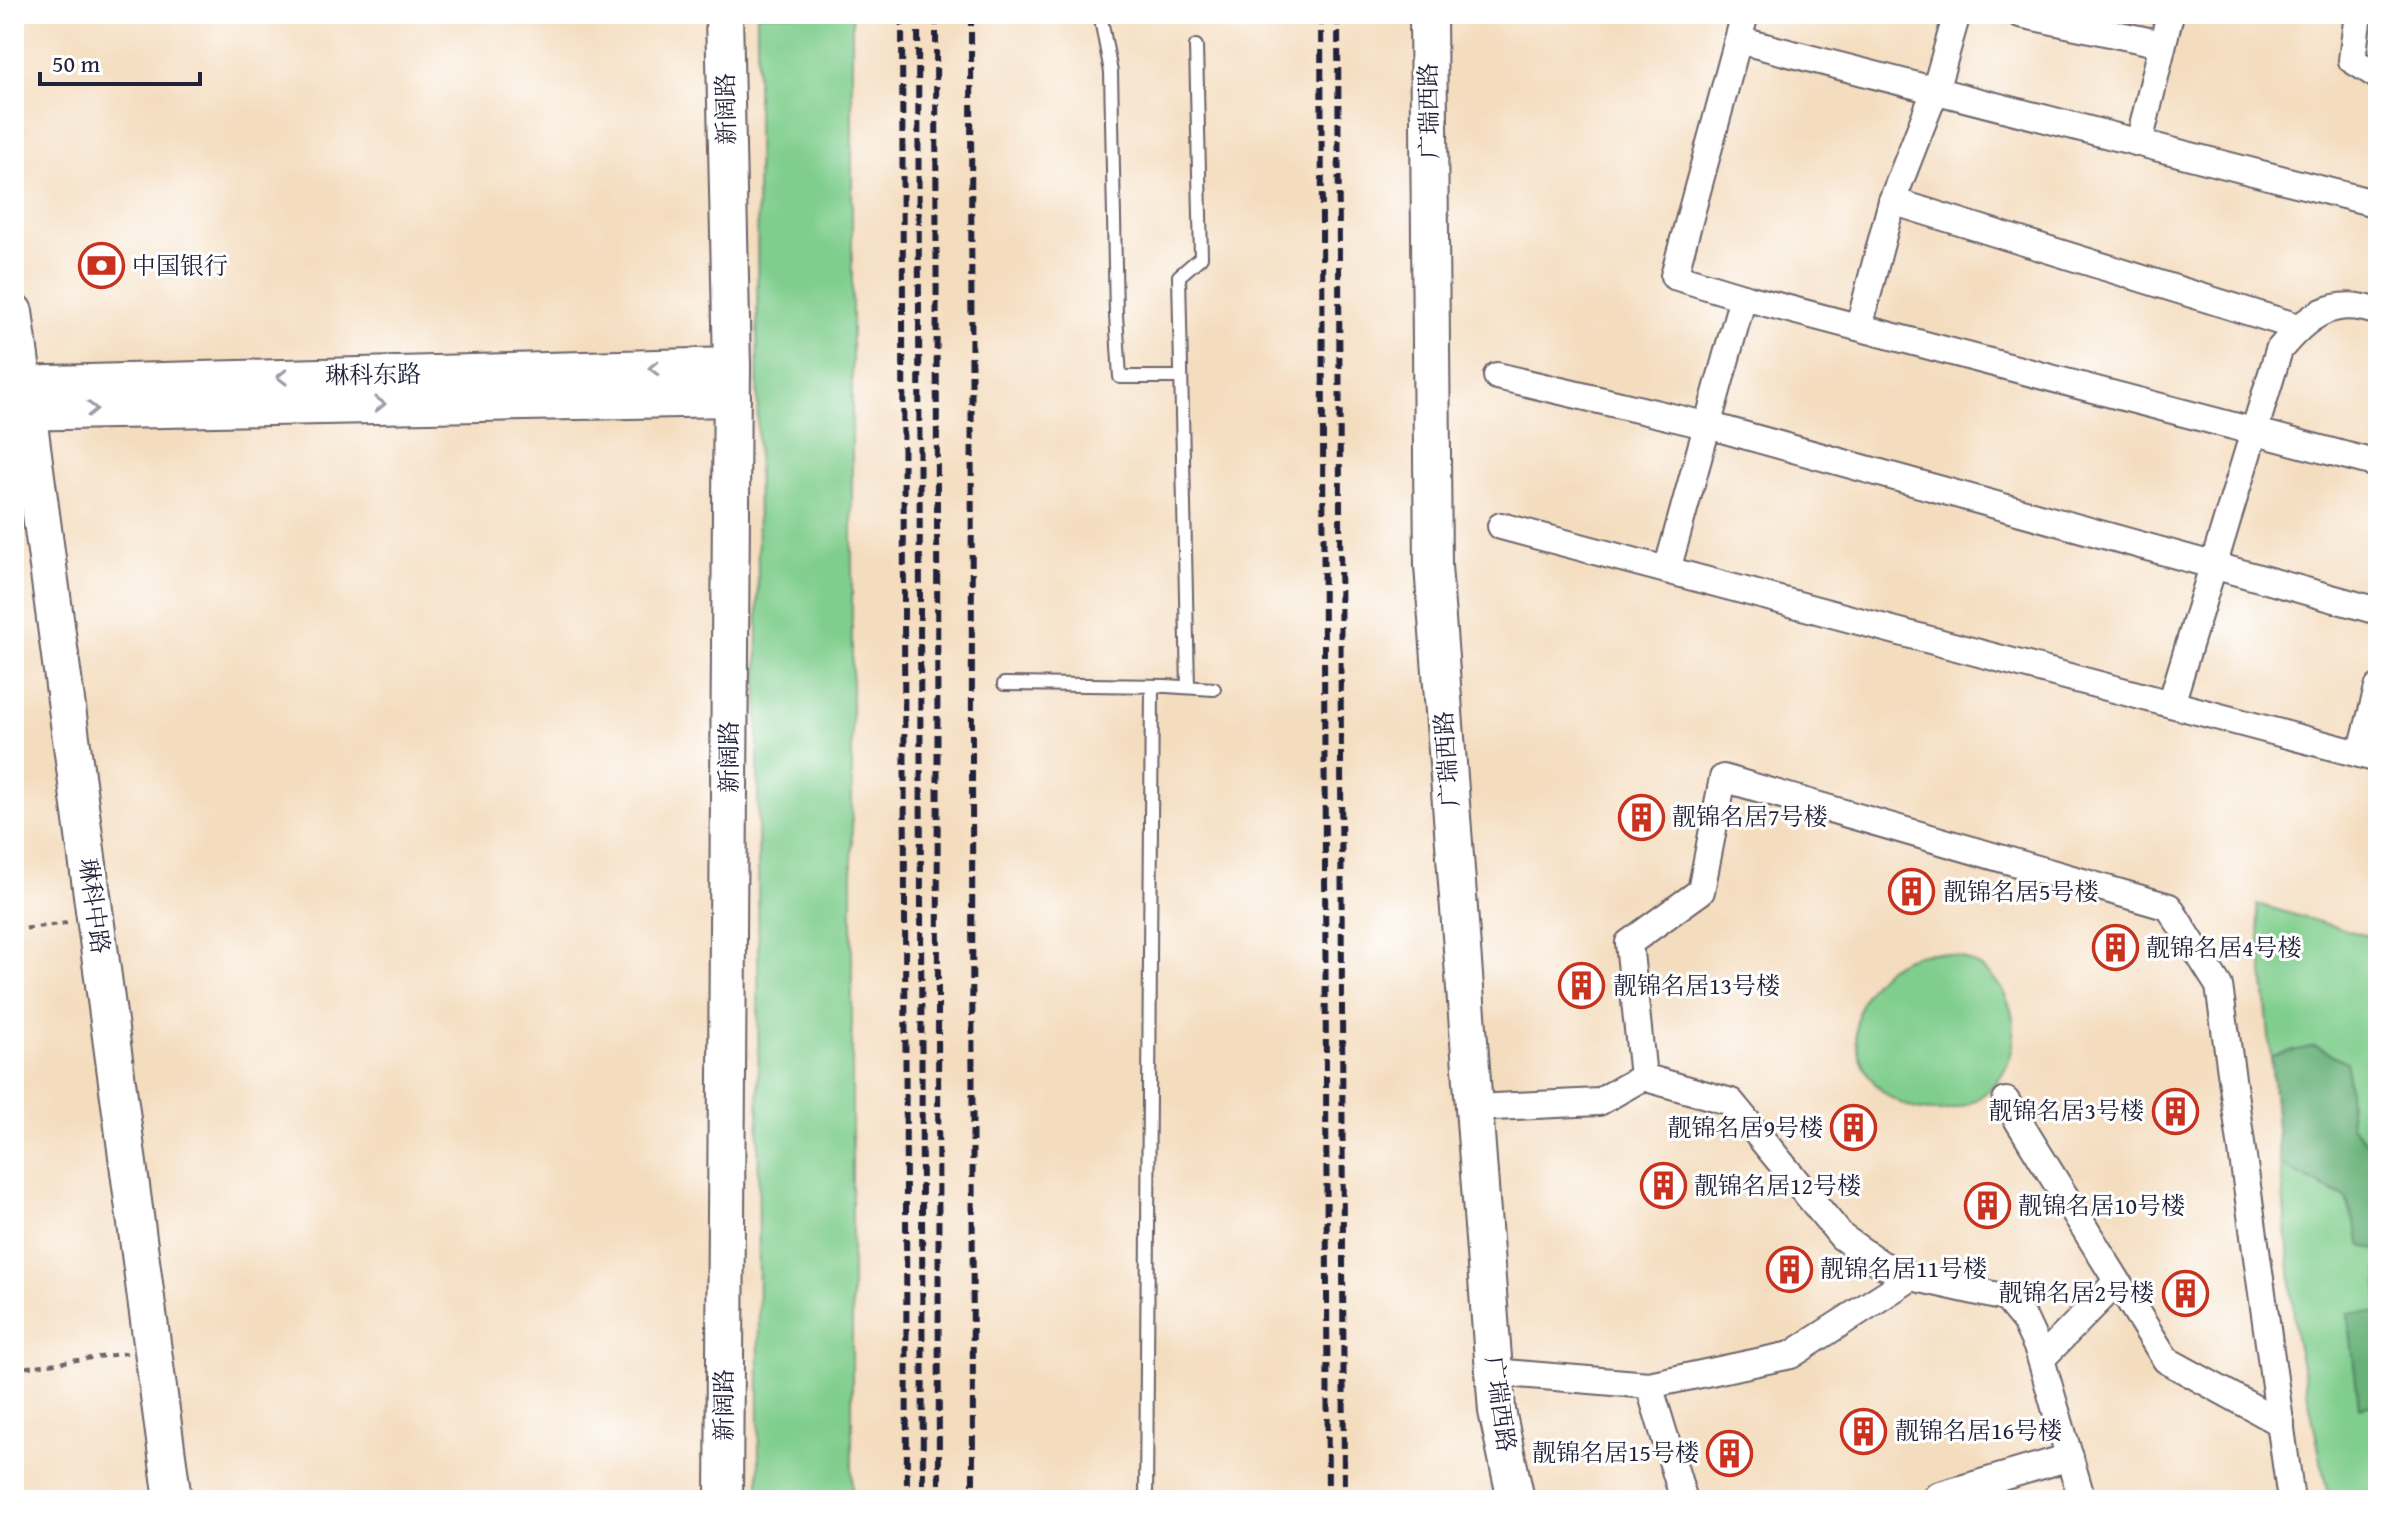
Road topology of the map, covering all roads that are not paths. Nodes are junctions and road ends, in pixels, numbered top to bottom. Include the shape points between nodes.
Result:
1 (724, 14) edge
2 (1100, 14) edge
3 (1428, 14) edge
4 (1745, 14) edge
5 (1957, 14) edge
6 (2020, 14) edge
7 (2170, 14) edge
8 (2358, 14) edge
9 (1738, 40) junction
10 (2162, 44) junction
11 (1196, 46) dead end
12 (2378, 76) edge
13 (1935, 91) junction
14 (2139, 143) junction
15 (1892, 201) junction
16 (2378, 204) edge
17 (1743, 297) junction
18 (14, 312) edge
19 (2378, 312) edge
20 (1859, 327) junction
21 (2298, 327) junction
22 (1497, 376) dead end
23 (1181, 377) junction
24 (732, 382) junction
25 (18, 402) edge
26 (1707, 425) junction
27 (2254, 432) junction
28 (2378, 464) edge
29 (1501, 526) dead end
30 (2214, 565) junction
31 (1667, 570) junction
32 (2378, 611) edge
33 (1004, 684) dead end
34 (1152, 686) junction
35 (1188, 687) junction
36 (2378, 688) edge
37 (1214, 689) dead end
38 (2171, 704) junction
39 (2369, 757) edge
40 (1643, 1077) junction
41 (2006, 1101) dead end
42 (1474, 1108) junction
43 (1912, 1277) junction
44 (2117, 1282) junction
45 (2041, 1359) junction
46 (1494, 1372) junction
47 (1649, 1385) junction
48 (2281, 1423) junction
49 (2070, 1457) junction
50 (161, 1500) edge
51 (173, 1500) edge
52 (724, 1500) edge
53 (1146, 1500) edge
54 (1516, 1500) edge
55 (1684, 1500) edge
56 (1934, 1500) edge
57 (2082, 1500) edge
58 (2291, 1500) edge

1 - 24 street, 新阔路
2 - 23 lane via 1111,72 1120,377
3 - 42 street, 广瑞西路 via 1433,566
4 - 9 street
5 - 13 street
6 - 10 street
7 - 10 street
8 - 12 street via 2352,60
9 - 13 street
9 - 17 street via 1674,276
10 - 14 street
11 - 23 lane via 1201,257 1179,276
13 - 14 street
13 - 15 street
14 - 16 street
15 - 20 street
15 - 21 street
17 - 20 street
17 - 26 street
18 - 25 street, 琳科中路
19 - 21 street via 2365,307 2325,309
20 - 27 street
21 - 27 street via 2279,350
22 - 26 street
23 - 35 lane
24 - 25 street, 琳科东路
24 - 52 street, 新阔路
25 - 50 street, 琳科中路
25 - 51 street, 琳科中路
26 - 30 street
26 - 31 street
27 - 28 street
27 - 30 street
29 - 31 street
30 - 32 street
30 - 38 street
31 - 38 street
33 - 34 lane
34 - 35 lane
34 - 53 lane
35 - 37 lane
36 - 39 street
38 - 39 street
40 - 42 street via 1599,1102
40 - 43 street via 1731,1102 1842,1237 1881,1264
40 - 48 street via 1629,943 1701,891 1723,778 2169,907 2219,986
41 - 44 street
42 - 46 street, 广瑞西路
43 - 45 street via 2006,1298 2025,1321
43 - 47 street via 1791,1355
44 - 45 street
44 - 48 street via 2166,1360
45 - 49 street
46 - 47 street
46 - 54 street, 广瑞西路
47 - 55 street
48 - 58 street
49 - 56 street
49 - 57 street

